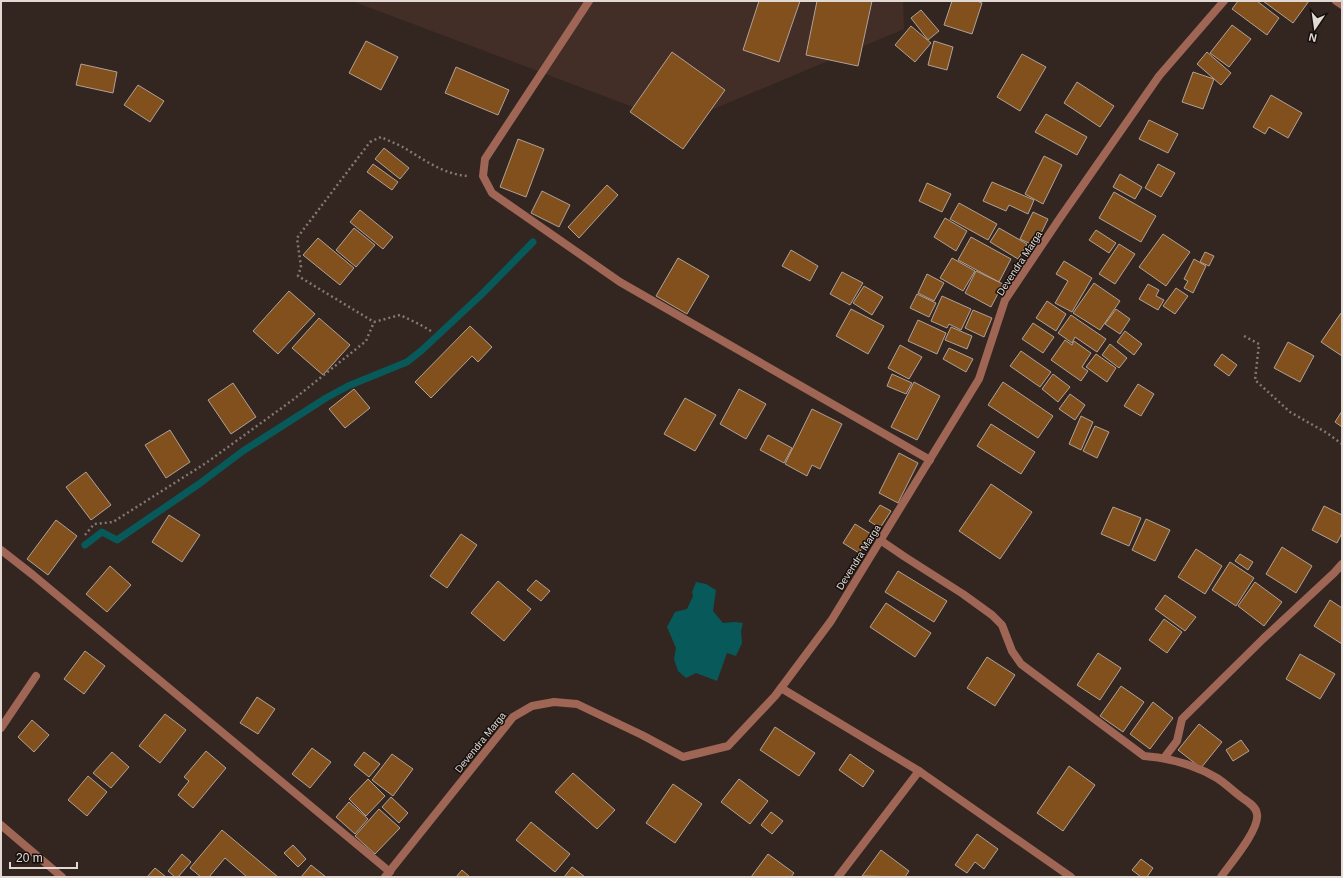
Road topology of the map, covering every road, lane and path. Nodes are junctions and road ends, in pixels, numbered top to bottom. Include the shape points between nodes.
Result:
1 (589, 1) edge
2 (1224, 1) edge
3 (1336, 1) edge
4 (1342, 5) edge
5 (483, 176) junction
6 (374, 322) junction
7 (431, 331) dead end
8 (1244, 336) dead end
9 (1342, 444) edge
10 (930, 460) junction
11 (85, 535) dead end
12 (880, 540) junction
13 (1, 550) edge
14 (1342, 564) edge
15 (36, 676) dead end
16 (781, 688) junction
17 (1, 728) edge
18 (1164, 758) junction
19 (918, 770) junction
20 (1, 825) edge
21 (388, 875) edge
22 (62, 877) edge
23 (838, 877) edge
24 (1071, 877) edge
25 (1221, 877) edge

1 - 5 street via 485,159
2 - 10 street, Devendra Marga via 1159,76 1005,300 979,379
3 - 4 street
5 - 6 path via 462,176 431,165 381,137 370,142 318,208 297,238 301,267 298,276
5 - 10 street via 492,193 620,282
6 - 7 path via 400,315
6 - 11 path via 366,341 294,399 206,463 113,522 94,524
8 - 9 path via 1259,344 1255,380 1290,412
10 - 12 street, Devendra Marga
12 - 16 street, Devendra Marga via 831,621
12 - 18 street via 992,615 1002,625 1012,651 1021,664 1144,756
13 - 21 street via 33,574
14 - 18 street via 1182,719 1177,741
15 - 17 street
16 - 19 street
16 - 21 street, Devendra Marga via 728,746 683,756 577,704 554,702 532,706 513,717
18 - 25 street via 1198,769 1218,779 1252,805 1257,814 1250,837
19 - 23 street
19 - 24 street
20 - 22 street

